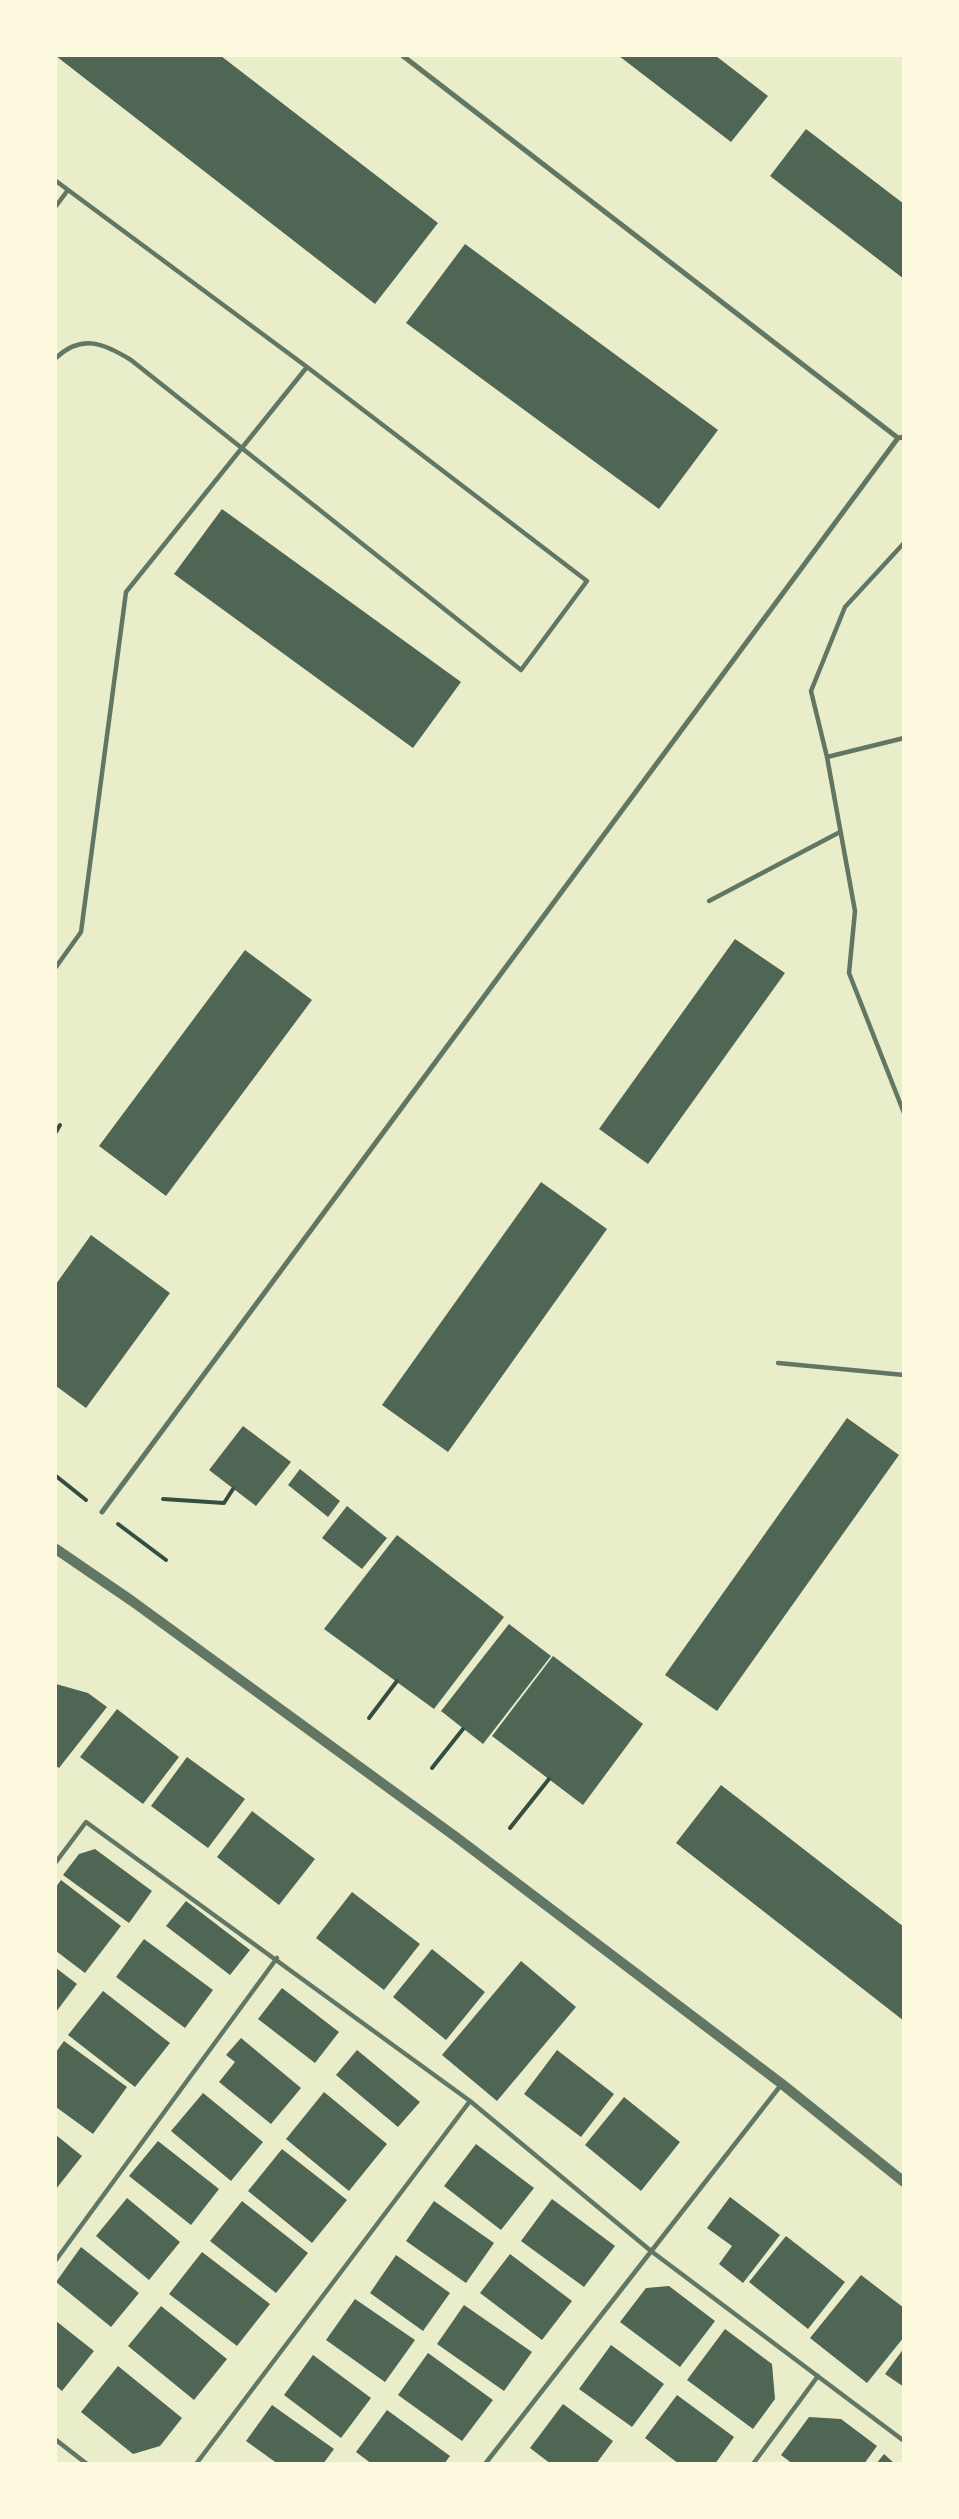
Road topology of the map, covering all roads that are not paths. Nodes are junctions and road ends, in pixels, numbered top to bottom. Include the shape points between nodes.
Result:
1 (403, 56) edge
2 (56, 181) edge
3 (68, 190) junction
4 (56, 206) edge
5 (56, 358) edge
6 (307, 367) junction
7 (901, 437) edge
8 (241, 449) junction
9 (903, 543) edge
10 (903, 738) edge
11 (827, 757) junction
12 (840, 832) junction
13 (709, 901) dead end
14 (56, 967) edge
15 (903, 1113) edge
16 (778, 1363) dead end
17 (903, 1374) edge
18 (102, 1512) dead end
19 (56, 1550) edge
20 (56, 1862) edge
21 (277, 1958) junction
22 (782, 2084) junction
23 (470, 2101) junction
24 (903, 2182) edge
25 (651, 2251) junction
26 (56, 2260) edge
27 (818, 2376) junction
28 (56, 2440) edge
29 (903, 2441) edge
30 (87, 2463) edge
31 (196, 2463) edge
32 (485, 2463) edge
33 (753, 2463) edge

1 - 7 street
2 - 3 lane
3 - 4 lane
3 - 6 lane
5 - 8 lane via 78,344 104,344 131,360
6 - 8 lane
6 - 8 lane via 587,581 521,670
7 - 18 street
8 - 14 lane via 126,592 81,932
9 - 11 lane via 845,607 812,691
10 - 11 lane
11 - 12 lane
12 - 13 lane
12 - 15 lane via 855,911 849,973
16 - 17 lane
19 - 22 street via 364,1768
20 - 21 lane via 86,1822
21 - 23 lane
21 - 26 lane
22 - 24 street
22 - 25 lane
23 - 25 lane
23 - 31 lane
25 - 27 lane
25 - 32 lane
27 - 29 lane
27 - 33 lane
28 - 30 lane

